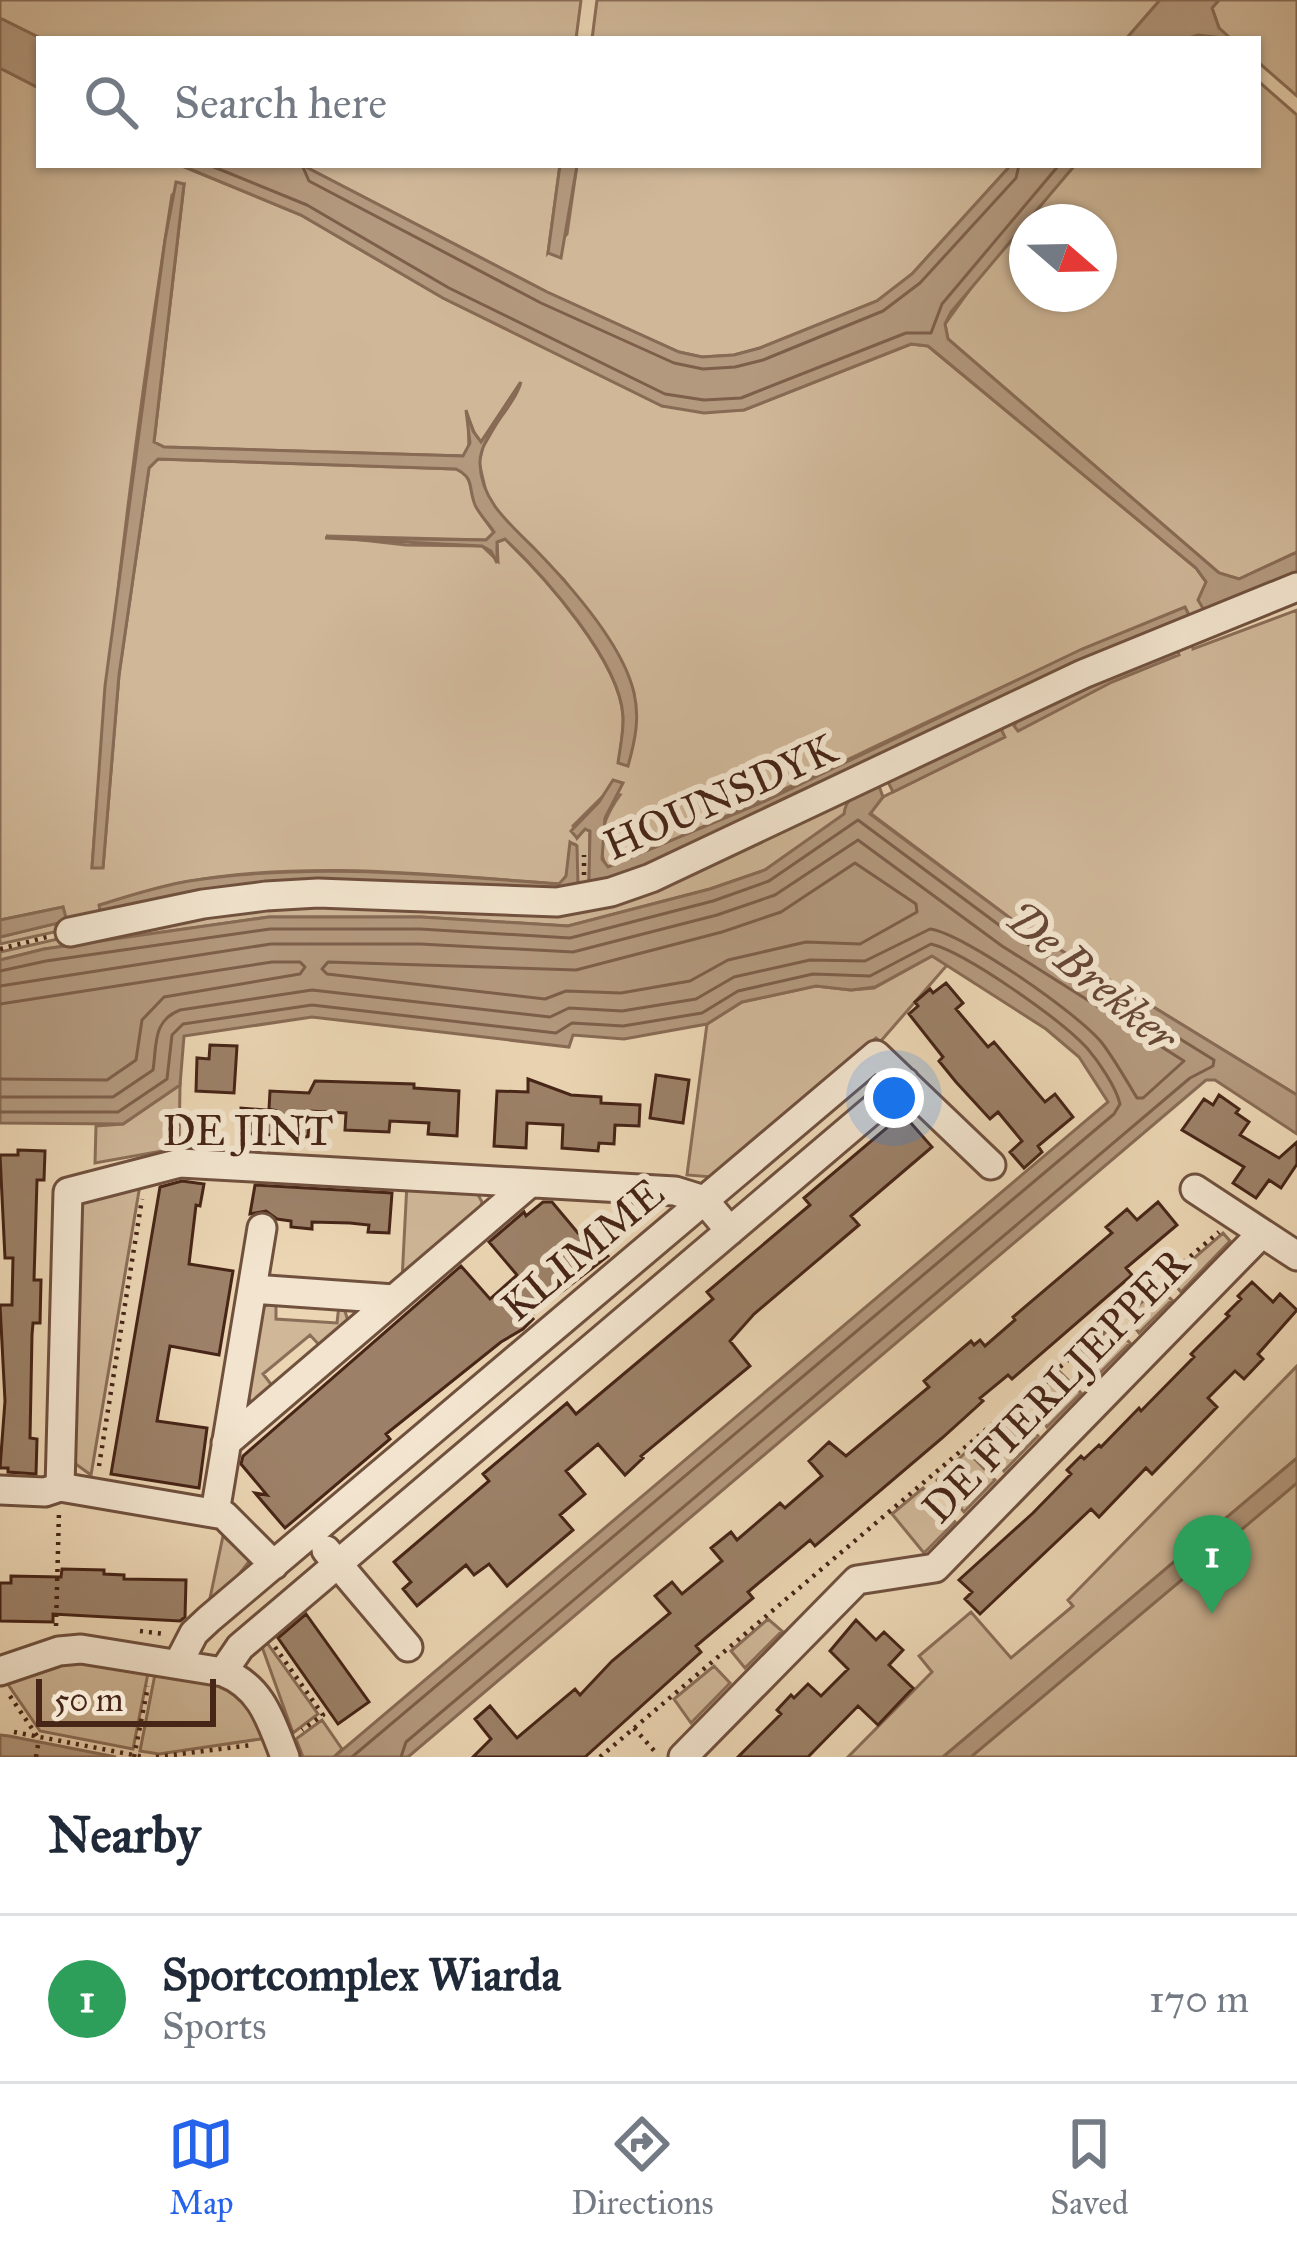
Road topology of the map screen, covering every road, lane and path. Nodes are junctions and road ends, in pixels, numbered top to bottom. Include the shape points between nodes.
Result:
1 (1297, 587) edge
2 (70, 932) joint
3 (0, 949) edge
4 (905, 1082) junction
5 (991, 1165) dead end
6 (147, 1170) junction
7 (530, 1183) junction
8 (1196, 1189) dead end
9 (704, 1200) junction
10 (1238, 1217) junction
11 (262, 1228) dead end
12 (730, 1231) junction
13 (1262, 1233) junction
14 (1297, 1256) edge
15 (252, 1289) junction
16 (394, 1299) junction
17 (226, 1443) junction
18 (60, 1487) junction
19 (0, 1490) edge
20 (94, 1493) junction
21 (214, 1514) junction
22 (312, 1533) junction
23 (338, 1564) junction
24 (274, 1565) junction
25 (56, 1630) dead end
26 (408, 1648) dead end
27 (179, 1662) junction
28 (223, 1672) junction
29 (2, 1678) edge
30 (149, 1684) dead end
31 (634, 1728) junction
32 (14, 1732) dead end
33 (38, 1737) junction
34 (135, 1756) edge
35 (166, 1756) edge
36 (36, 1757) edge
37 (144, 1757) edge
38 (156, 1757) edge
39 (284, 1757) edge
40 (600, 1757) edge
41 (660, 1757) edge
42 (683, 1757) edge

1 - 2 street, HOUNSDYK via 1083,674 611,892 556,902 266,896
2 - 3 path
4 - 5 street, KLIMME
4 - 9 street, KLIMME via 876,1054
4 - 12 street, KLIMME
6 - 7 street, DE JINT via 180,1163
6 - 18 street, DE JINT via 68,1192
6 - 20 path
7 - 9 street, DE JINT via 675,1191
7 - 16 street
8 - 10 street, DE FIERLJEPPER
9 - 12 street
9 - 22 street, KLIMME
10 - 13 street, DE FIERLJEPPER
10 - 31 path
11 - 15 street
12 - 23 street, KLIMME
13 - 14 street, DE FIERLJEPPER
13 - 42 street, DE FIERLJEPPER via 935,1568 857,1580
15 - 16 street
15 - 17 street
16 - 17 street
17 - 21 street
18 - 19 street
18 - 20 street
18 - 25 path
20 - 21 street
21 - 24 street
22 - 23 street
22 - 24 street, KLIMME
23 - 26 street
23 - 28 street, KLIMME via 240,1646
24 - 27 street, KLIMME via 208,1618
27 - 28 street
27 - 29 street via 81,1648
28 - 39 street via 259,1696
29 - 33 path
30 - 34 path
31 - 40 path
31 - 41 path
32 - 33 path
33 - 34 path
33 - 36 path
34 - 37 path
35 - 38 path

